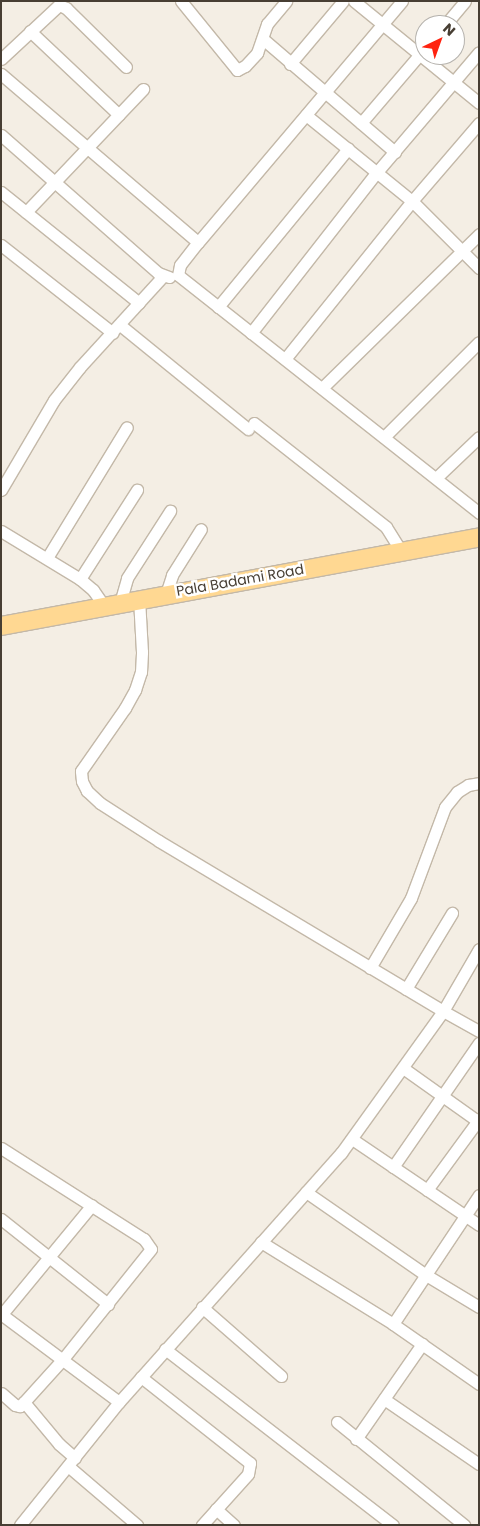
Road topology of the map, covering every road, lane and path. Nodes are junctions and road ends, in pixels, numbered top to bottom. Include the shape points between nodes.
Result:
1 (181, 1) edge
2 (286, 1) edge
3 (343, 1) edge
4 (354, 1) edge
5 (402, 1) edge
6 (465, 1) edge
7 (453, 15) edge
8 (383, 24) junction
9 (30, 31) junction
10 (262, 40) junction
11 (415, 46) edge
12 (479, 52) edge
13 (1, 59) edge
14 (415, 59) edge
15 (290, 64) junction
16 (436, 65) edge
17 (126, 67) dead end
18 (1, 74) edge
19 (454, 82) junction
20 (143, 89) dead end
21 (325, 93) junction
22 (479, 103) edge
23 (119, 115) junction
24 (306, 115) junction
25 (362, 123) junction
26 (479, 123) edge
27 (1, 135) edge
28 (88, 148) junction
29 (348, 149) junction
30 (395, 152) junction
31 (377, 172) junction
32 (55, 183) junction
33 (1, 192) edge
34 (412, 201) junction
35 (26, 212) junction
36 (479, 234) edge
37 (198, 242) junction
38 (1, 245) edge
39 (461, 250) junction
40 (479, 268) edge
41 (178, 275) junction
42 (163, 276) junction
43 (139, 303) junction
44 (218, 307) junction
45 (116, 329) junction
46 (251, 333) junction
47 (479, 342) edge
48 (285, 359) junction
49 (322, 388) junction
50 (127, 428) dead end
51 (479, 436) edge
52 (384, 437) junction
53 (436, 478) junction
54 (1, 490) edge
55 (136, 490) dead end
56 (170, 511) dead end
57 (479, 513) edge
58 (200, 529) dead end
59 (1, 531) edge
60 (479, 536) edge
61 (401, 551) junction
62 (47, 558) junction
63 (80, 579) junction
64 (166, 594) junction
65 (139, 599) junction
66 (112, 604) junction
67 (1, 626) edge
68 (479, 783) edge
69 (452, 914) dead end
70 (479, 949) edge
71 (370, 968) junction
72 (406, 989) junction
73 (443, 1011) junction
74 (479, 1031) edge
75 (479, 1043) edge
76 (403, 1068) junction
77 (442, 1096) junction
78 (478, 1121) edge
79 (352, 1139) junction
80 (1, 1148) edge
81 (393, 1167) junction
82 (427, 1190) junction
83 (306, 1192) junction
84 (479, 1195) edge
85 (92, 1205) junction
86 (465, 1216) junction
87 (3, 1224) edge
88 (479, 1226) edge
89 (261, 1242) junction
90 (49, 1256) junction
91 (426, 1275) junction
92 (108, 1304) junction
93 (202, 1307) junction
94 (479, 1307) edge
95 (1, 1314) edge
96 (393, 1324) junction
97 (422, 1344) junction
98 (165, 1349) junction
99 (62, 1360) junction
100 (141, 1376) junction
101 (281, 1376) dead end
102 (479, 1384) edge
103 (1, 1394) edge
104 (384, 1399) junction
105 (24, 1402) junction
106 (119, 1402) junction
107 (337, 1422) dead end
108 (356, 1439) junction
109 (72, 1462) junction
110 (479, 1464) edge
111 (216, 1510) junction
112 (20, 1525) edge
113 (137, 1525) edge
114 (202, 1525) edge
115 (234, 1525) edge
116 (393, 1525) edge
117 (464, 1525) edge

1 - 10 street via 238,70 257,53
2 - 10 street via 266,24
3 - 15 street
4 - 8 street
5 - 8 street
6 - 7 street
8 - 11 street
8 - 21 street
9 - 13 street
9 - 17 street via 55,7 63,6
9 - 23 street
10 - 15 street
12 - 19 street
14 - 25 street
15 - 21 street
16 - 19 street
18 - 28 street
19 - 22 street
19 - 30 street
20 - 23 street
21 - 24 street
21 - 25 street
23 - 28 street
24 - 29 street
24 - 37 street
25 - 30 street
26 - 34 street
27 - 32 street
28 - 32 street
28 - 37 street
29 - 31 street
29 - 44 street
30 - 31 street
31 - 34 street
31 - 46 street
32 - 35 street
32 - 42 street
33 - 35 street
34 - 39 street
34 - 48 street
35 - 43 street
36 - 39 street
37 - 41 street via 180,266
38 - 45 street
39 - 40 street
39 - 49 street
41 - 42 street
41 - 44 street
42 - 43 street
43 - 45 street
44 - 46 street
45 - 54 street via 54,400
45 - 61 street via 386,526
46 - 48 street
47 - 52 street
48 - 49 street
49 - 52 street
50 - 62 street
51 - 53 street
52 - 53 street
53 - 57 street
55 - 63 street
56 - 66 street
58 - 64 street via 172,575
59 - 62 street
60 - 61 main road, Pala Badami Road
61 - 64 main road, Pala Badami Road
62 - 63 street
63 - 66 street
64 - 65 main road, Pala Badami Road
65 - 66 main road, Pala Badami Road
65 - 71 street via 141,672 125,708 82,771 82,781 88,791 100,803 159,841
66 - 67 main road, Pala Badami Road
68 - 71 street via 457,792 445,807 411,898
69 - 72 street
70 - 73 street
71 - 72 street
72 - 73 street
73 - 74 street
73 - 76 street
75 - 77 street
76 - 77 street
76 - 79 street
77 - 78 street
77 - 81 street
78 - 82 street
79 - 81 street
79 - 83 street
80 - 85 street
81 - 82 street
82 - 86 street
83 - 89 street
83 - 91 street
84 - 86 street
85 - 90 street
85 - 92 street via 144,1239 151,1249
86 - 88 street
86 - 91 street
87 - 90 street
89 - 93 street
89 - 96 street
90 - 92 street
90 - 95 street
91 - 94 street
91 - 96 street
92 - 99 street
93 - 98 street
93 - 101 street
95 - 99 street
96 - 97 street
97 - 102 street
97 - 104 street
98 - 100 street
98 - 116 street
99 - 105 street
99 - 106 street
100 - 106 street
100 - 111 street via 250,1463 248,1474
103 - 105 street via 14,1405 20,1406
104 - 108 street
104 - 110 street
105 - 109 street
106 - 109 street
107 - 108 street
108 - 117 street
109 - 112 street
109 - 113 street
111 - 114 street
111 - 115 street

